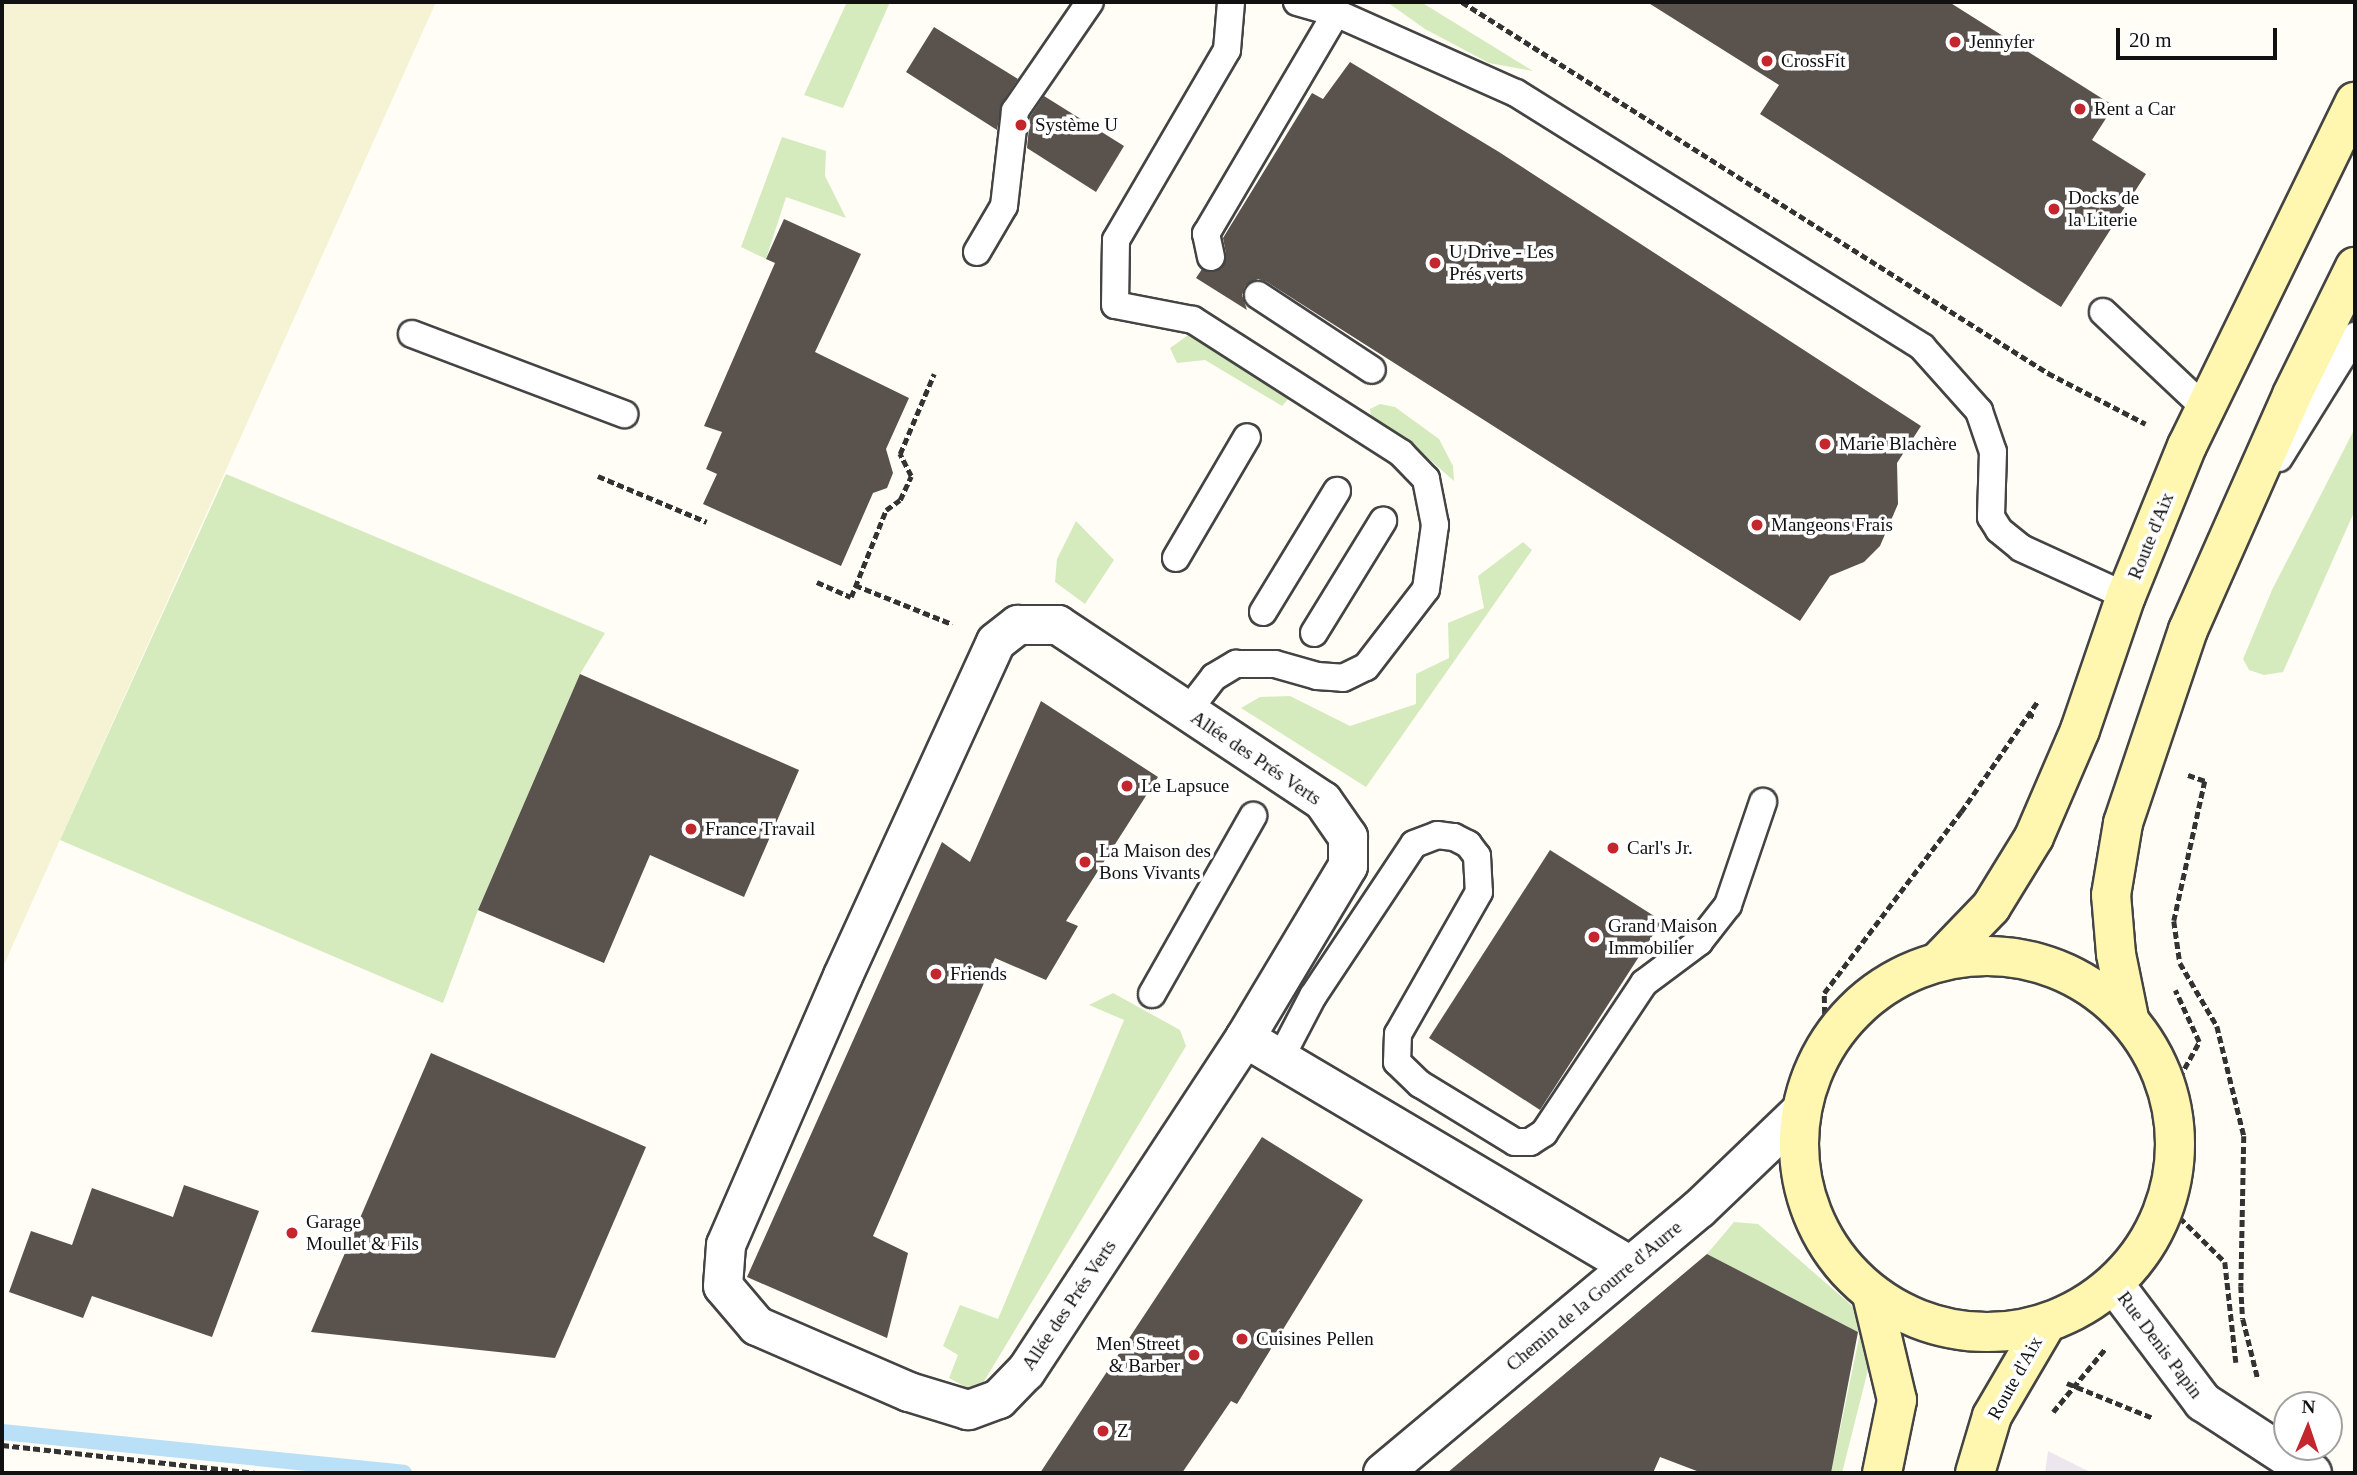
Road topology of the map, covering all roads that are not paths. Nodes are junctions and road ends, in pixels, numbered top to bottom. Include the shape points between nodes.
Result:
1 (1090, 2) edge
2 (1230, 2) edge
3 (1297, 2) edge
4 (1336, 13) junction
5 (2355, 102) edge
6 (977, 252) dead end
7 (1211, 257) dead end
8 (2355, 267) edge
9 (1258, 295) dead end
10 (2103, 312) dead end
11 (412, 334) dead end
12 (2355, 336) edge
13 (1372, 370) dead end
14 (2206, 410) junction
15 (624, 414) dead end
16 (1247, 437) dead end
17 (1337, 491) dead end
18 (1383, 521) dead end
19 (2232, 530) junction
20 (1176, 558) dead end
21 (2126, 596) junction
22 (1263, 612) dead end
23 (1314, 633) dead end
24 (1187, 712) junction
25 (1763, 802) dead end
26 (1253, 817) dead end
27 (1939, 961) junction
28 (1152, 995) dead end
29 (2129, 1018) junction
30 (1245, 1038) junction
31 (1280, 1059) junction
32 (1800, 1112) junction
33 (1629, 1265) junction
34 (2114, 1284) junction
35 (1872, 1294) junction
36 (2046, 1324) junction
37 (1382, 1473) edge
38 (1882, 1473) edge
39 (1975, 1473) edge
40 (2312, 1473) edge

1 - 6 lane via 1015,111 1004,206
2 - 24 lane via 1227,50 1116,240 1115,305 1193,320 1401,453 1426,479 1435,525 1426,589 1366,667 1343,678 1275,664 1236,664 1214,677
3 - 4 lane
4 - 7 lane via 1206,234
4 - 21 lane via 1516,93 1922,346 1979,411 1993,452 1991,517 1999,530 2021,548
5 - 14 main road, Route d'Aix
8 - 19 main road
9 - 13 lane
10 - 14 lane
11 - 15 lane
12 - 19 lane
14 - 21 main road, Route d'Aix
16 - 20 lane
17 - 22 lane
18 - 23 lane
19 - 29 main road via 2188,630 2123,822 2111,895 2116,954
21 - 27 main road, Route d'Aix via 2080,730 2019,861 1991,907
24 - 30 street, Allée des Prés Verts via 1323,801 1348,837 1348,866
24 - 30 street, Allée des Prés Verts via 1058,625 1018,625 996,642 732,1232 723,1286 757,1326 909,1392 968,1410 999,1399 1026,1371
25 - 31 lane via 1728,905 1699,942 1644,983 1544,1133 1530,1142 1515,1142 1420,1084 1397,1062 1398,1034 1479,892 1477,856 1468,844 1454,837 1437,835 1414,844 1313,996
26 - 28 lane
27 - 29 main road via 2008,955 2074,975
27 - 32 main road via 1874,992 1825,1045
29 - 34 main road via 2159,1063 2175,1115 2174,1177 2153,1235
30 - 31 street
31 - 33 street
32 - 33 street, Chemin de la Gourre d'Aurre via 1699,1209
32 - 35 main road via 1800,1181 1826,1244
33 - 37 street, Chemin de la Gourre d'Aurre
34 - 36 main road via 2082,1307
34 - 40 street, Rue Denis Papin via 2203,1402
35 - 36 main road via 1938,1325 1986,1333
35 - 38 main road via 1896,1400
36 - 39 main road, Route d'Aix via 1992,1416

